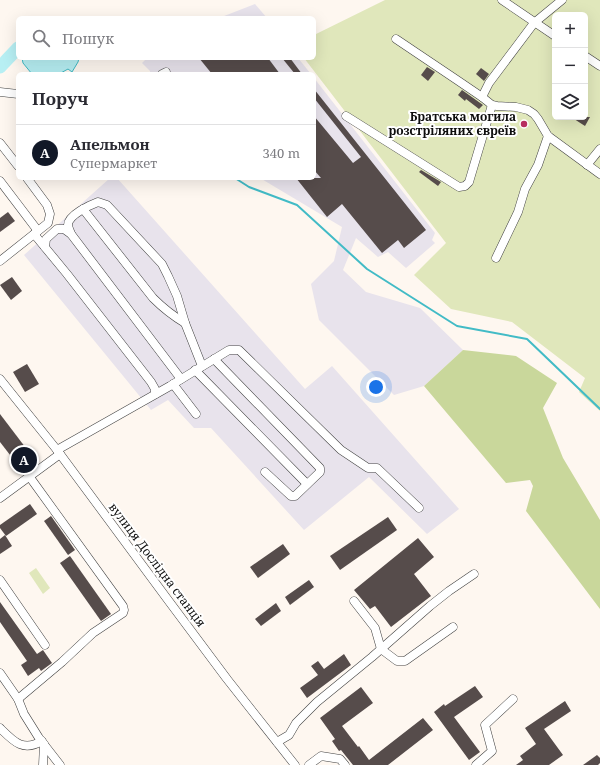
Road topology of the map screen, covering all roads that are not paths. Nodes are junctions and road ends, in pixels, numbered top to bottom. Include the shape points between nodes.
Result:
1 (502, 0) edge
2 (562, 0) edge
3 (534, 23) junction
4 (552, 34) edge
5 (396, 39) dead end
6 (588, 58) edge
7 (600, 66) edge
8 (0, 92) edge
9 (16, 94) edge
10 (482, 98) junction
11 (492, 105) junction
12 (346, 116) dead end
13 (548, 136) junction
14 (0, 143) edge
15 (600, 149) edge
16 (16, 163) edge
17 (587, 165) junction
18 (600, 174) edge
19 (28, 180) edge
20 (0, 181) edge
21 (84, 208) junction
22 (36, 233) junction
23 (71, 234) junction
24 (45, 247) junction
25 (496, 258) dead end
26 (0, 261) edge
27 (185, 323) junction
28 (214, 359) junction
29 (199, 368) junction
30 (0, 379) edge
31 (181, 379) junction
32 (173, 384) junction
33 (155, 394) junction
34 (196, 414) dead end
35 (58, 452) junction
36 (265, 472) dead end
37 (30, 476) junction
38 (307, 484) junction
39 (0, 498) edge
40 (419, 508) dead end
41 (474, 574) dead end
42 (0, 580) edge
43 (354, 601) dead end
44 (452, 626) dead end
45 (45, 645) dead end
46 (381, 649) junction
47 (0, 673) edge
48 (18, 699) junction
49 (513, 699) dead end
50 (0, 728) edge
51 (43, 742) junction
52 (278, 742) junction
53 (481, 764) edge
54 (43, 765) edge
55 (60, 765) edge
56 (295, 765) edge
57 (309, 765) edge
58 (345, 765) edge

1 - 3 street
2 - 3 street
3 - 4 street
3 - 10 street via 489,84
5 - 10 street
6 - 7 street
8 - 9 street
10 - 11 street
11 - 12 street via 469,182 459,187
11 - 13 street via 528,110 538,119
13 - 17 street
13 - 25 street via 518,212
14 - 16 street
15 - 17 street
17 - 18 street
19 - 22 street via 47,205 50,214 48,223
20 - 22 street
21 - 23 street via 70,219 68,224
21 - 27 street via 153,298
21 - 27 street via 98,202 107,205 162,264 177,296
22 - 24 street
22 - 26 street
23 - 24 street via 64,229 57,229 46,239
23 - 31 street
24 - 33 street via 151,382
27 - 29 street
28 - 29 street
28 - 38 street via 320,468 320,472
28 - 40 street via 229,350 239,350 341,450 368,468 376,468
29 - 31 street
29 - 38 street
30 - 35 street, вулиця Дослідна станція
31 - 32 street
32 - 33 street
32 - 34 street
33 - 35 street
35 - 37 street
35 - 52 street, вулиця Дослідна станція via 223,673
36 - 38 street via 290,496 295,496
37 - 39 street
37 - 48 street via 124,610 93,633
41 - 46 street via 448,591
42 - 45 street
43 - 46 street via 376,628
44 - 46 street via 405,661 397,661
46 - 52 street via 317,702 296,723 289,735
47 - 48 street
48 - 51 street via 24,714
49 - 53 street via 485,725 492,751
50 - 51 street via 17,744 27,746
51 - 54 street
51 - 55 street
52 - 56 street, вулиця Дослідна станція
57 - 58 street via 321,756 340,759

